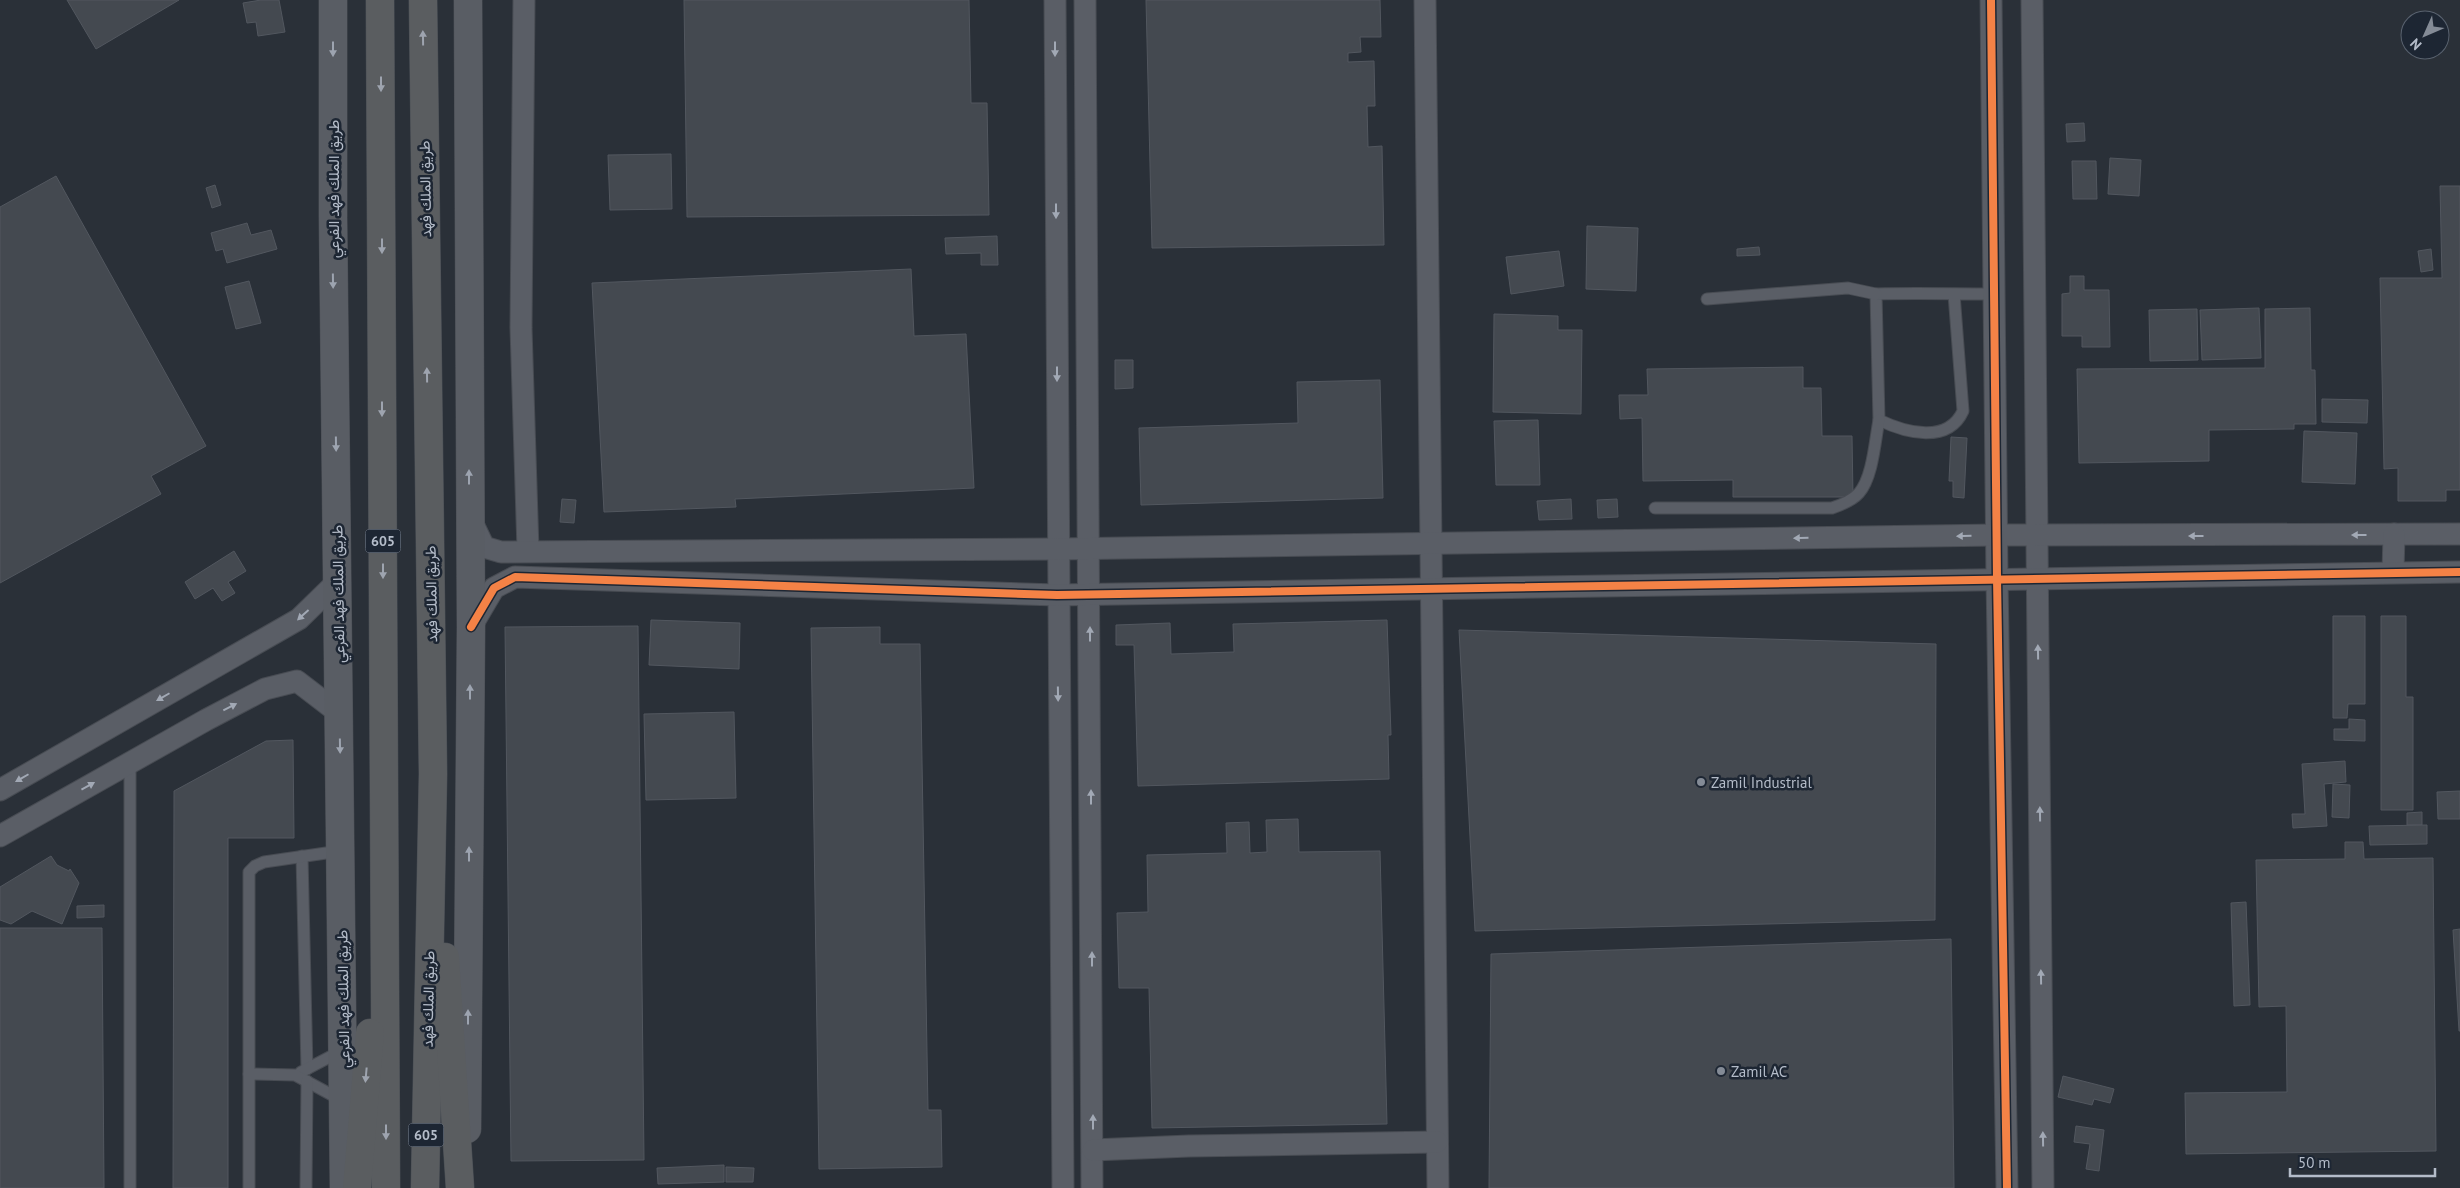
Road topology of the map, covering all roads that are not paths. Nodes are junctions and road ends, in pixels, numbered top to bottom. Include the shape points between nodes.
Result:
1 (333, 0) edge
2 (380, 0) edge
3 (423, 0) edge
4 (468, 0) edge
5 (524, 0) edge
6 (1055, 0) edge
7 (1085, 0) edge
8 (1425, 0) edge
9 (1991, 0) edge
10 (2032, 0) edge
11 (1876, 294) junction
12 (1954, 294) junction
13 (1994, 294) junction
14 (1707, 299) dead end
15 (1879, 420) junction
16 (1655, 508) dead end
17 (470, 518) junction
18 (2394, 534) junction
19 (2460, 534) edge
20 (1996, 535) junction
21 (2037, 536) junction
22 (1432, 543) junction
23 (1089, 548) junction
24 (1058, 549) junction
25 (528, 550) junction
26 (2393, 572) junction
27 (2460, 572) edge
28 (2038, 577) junction
29 (1997, 578) junction
30 (338, 581) junction
31 (1432, 587) junction
32 (1058, 595) junction
33 (1090, 595) junction
34 (471, 627) junction
35 (340, 714) junction
36 (130, 763) junction
37 (433, 774) junction
38 (0, 790) edge
39 (0, 836) edge
40 (341, 851) junction
41 (302, 856) junction
42 (385, 870) junction
43 (343, 1050) junction
44 (307, 1069) junction
45 (249, 1074) junction
46 (295, 1075) junction
47 (307, 1081) junction
48 (344, 1102) junction
49 (1437, 1142) junction
50 (1093, 1150) junction
51 (130, 1188) edge
52 (249, 1188) edge
53 (306, 1188) edge
54 (344, 1188) edge
55 (357, 1188) edge
56 (386, 1188) edge
57 (425, 1188) edge
58 (460, 1188) edge
59 (467, 1188) edge
60 (1063, 1188) edge
61 (1092, 1188) edge
62 (1438, 1188) edge
63 (2006, 1188) edge
64 (2043, 1188) edge

1 -> 30 main road, طريق الملك فهد الفرعي via 332,218
2 -> 42 highway, 605
37 -> 3 highway, طريق الملك فهد / 605
17 -> 4 main road
5 - 25 street via 521,328
6 -> 24 street
7 - 23 street
8 - 22 street
9 - 13 street
10 - 21 street
11 - 12 lane
11 - 14 lane via 1848,288
11 - 15 lane
12 - 13 lane
12 - 15 lane via 1963,411 1959,420 1944,431 1921,433 1904,431
13 - 20 street
15 - 16 lane via 1869,472 1860,492 1845,503 1832,508
17 - 25 street via 484,547 501,552
17 - 34 main road
18 - 19 street
18 -> 21 street
18 - 26 street
20 - 21 street
20 -> 22 street
20 - 29 street
21 - 28 street
22 - 23 street
22 - 31 street
23 - 24 street
23 - 33 street
24 - 25 street
24 - 32 street
26 - 27 street
26 - 28 street
28 - 29 street
64 -> 28 street
29 - 31 street
29 - 63 street
30 - 35 main road, طريق الملك فهد الفرعي
30 -> 38 street via 299,620
31 - 33 street
31 - 49 street
32 - 33 street
32 - 34 street via 515,577 494,588
32 -> 60 street
50 -> 33 street
59 -> 34 main road
36 -> 35 street via 265,689 297,681
35 -> 40 main road, طريق الملك فهد الفرعي
39 -> 36 street
36 - 51 lane
37 - 57 highway, طريق الملك فهد / 605
37 - 58 highway
40 - 41 lane
40 - 43 main road, طريق الملك فهد الفرعي
41 - 44 lane
41 - 45 lane via 264,862 249,872
42 -> 55 highway
42 -> 56 highway, 605
43 - 44 lane
43 - 48 main road, طريق الملك فهد الفرعي
44 - 46 lane
45 - 46 lane
45 - 52 lane
46 - 47 lane
47 - 48 lane
47 - 53 lane
48 - 54 main road, طريق الملك فهد الفرعي
49 - 50 street
49 - 62 street
50 - 61 street

